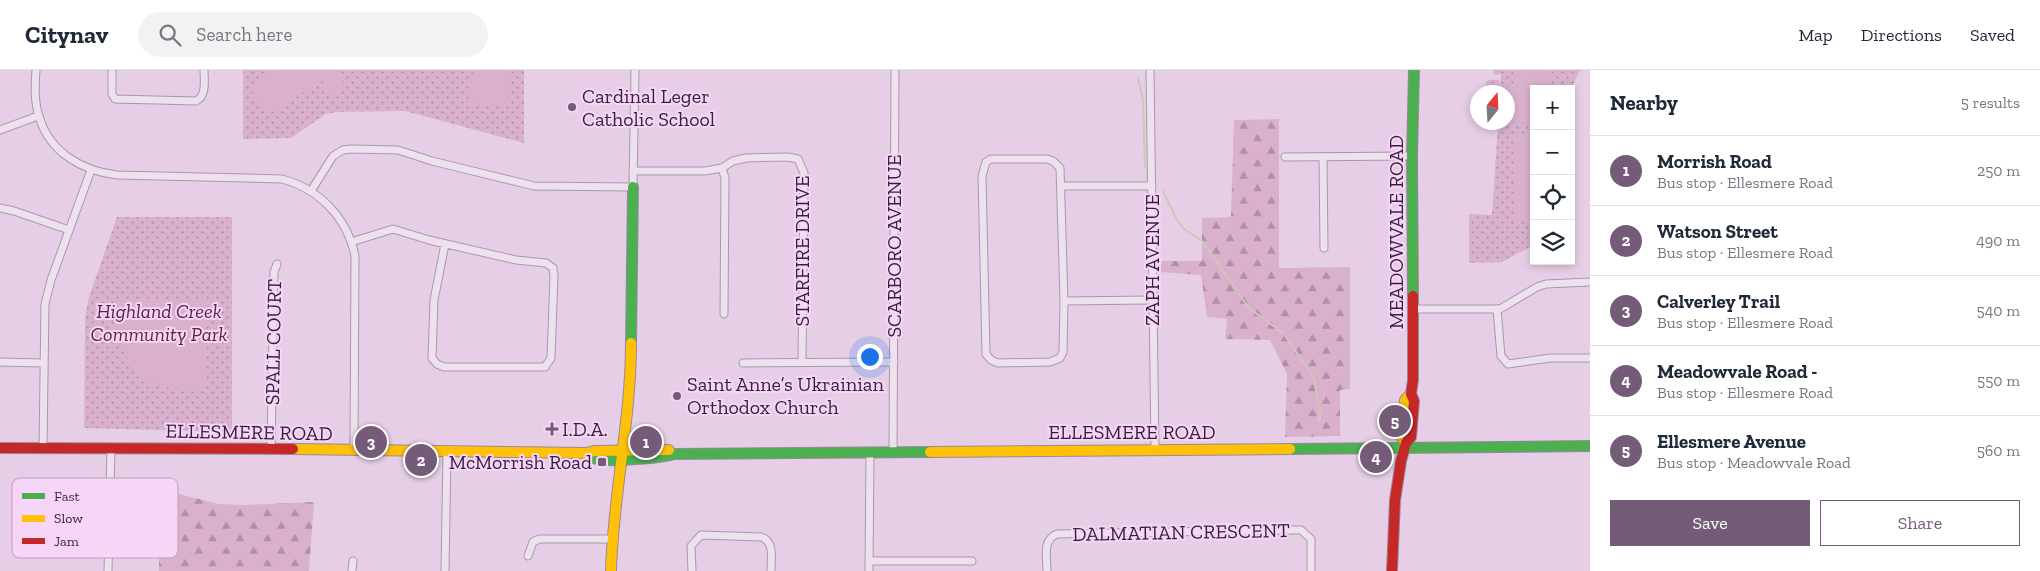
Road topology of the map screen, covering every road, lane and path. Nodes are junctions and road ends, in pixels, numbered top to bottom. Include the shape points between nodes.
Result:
1 (36, 70) edge
2 (112, 70) edge
3 (204, 70) edge
4 (635, 70) edge
5 (895, 70) edge
6 (1150, 70) edge
7 (1414, 70) edge
8 (38, 116) junction
9 (0, 130) edge
10 (1285, 156) dead end
11 (1412, 156) junction
12 (1323, 157) junction
13 (722, 168) junction
14 (91, 170) junction
15 (633, 171) junction
16 (1061, 186) junction
17 (1152, 186) junction
18 (633, 187) junction
19 (311, 191) junction
20 (0, 208) edge
21 (69, 230) junction
22 (351, 242) junction
23 (444, 244) junction
24 (1324, 248) dead end
25 (277, 264) dead end
26 (1590, 282) edge
27 (1152, 300) junction
28 (1064, 301) junction
29 (1497, 309) junction
30 (1414, 310) junction
31 (724, 314) dead end
32 (1590, 358) edge
33 (0, 362) edge
34 (802, 362) junction
35 (894, 362) junction
36 (43, 363) junction
37 (743, 363) dead end
38 (1405, 446) junction
39 (1590, 446) edge
40 (0, 448) edge
41 (43, 448) junction
42 (111, 448) junction
43 (272, 450) junction
44 (1155, 450) junction
45 (354, 451) junction
46 (447, 452) junction
47 (870, 452) junction
48 (893, 452) junction
49 (622, 454) junction
50 (110, 478) edge
51 (612, 539) junction
52 (528, 556) dead end
53 (108, 558) edge
54 (353, 561) dead end
55 (869, 561) junction
56 (972, 561) dead end
57 (108, 571) edge
58 (352, 571) edge
59 (445, 571) edge
60 (611, 571) edge
61 (692, 571) edge
62 (771, 571) edge
63 (869, 571) edge
64 (1047, 571) edge
65 (1311, 571) edge
66 (1392, 571) edge

1 - 8 street
2 - 3 street via 112,94 115,98 196,101 202,96
4 - 15 street
5 - 35 street, SCARBORO AVENUE
6 - 17 street, ZAPH AVENUE
7 - 11 main road, MEADOWVALE ROAD
8 - 9 street
8 - 14 street via 55,146 77,164
10 - 12 street
11 - 12 street
11 - 30 main road, MEADOWVALE ROAD
12 - 24 street
13 - 15 street, STARFIRE DRIVE
13 - 31 street via 725,178
13 - 34 street, STARFIRE DRIVE via 733,161 788,157 798,159 802,167
14 - 19 street via 117,175 270,177
14 - 21 street
15 - 18 street
16 - 17 street
16 - 28 street
16 - 28 street via 1060,168 1047,159 990,159 986,162 982,176 982,210 986,354 998,363 1056,361 1063,352
17 - 27 street, ZAPH AVENUE
18 - 19 street via 534,186 432,162 398,150 351,148 333,156
18 - 49 main road via 632,377
19 - 22 street via 330,206
20 - 21 street
21 - 36 street via 45,304
22 - 23 street via 393,229
22 - 45 street via 356,275
23 - 23 street via 432,314 432,358 444,366 545,367 551,358 553,268 546,263 516,260
25 - 43 street, SPALL COURT via 274,272
26 - 29 street via 1546,284
27 - 28 street
27 - 44 street, ZAPH AVENUE
29 - 30 street
29 - 32 street via 1501,356 1508,364 1550,358
30 - 38 main road, MEADOWVALE ROAD via 1411,394 1414,401 1411,437
33 - 36 street
34 - 35 street
34 - 37 street
35 - 48 street, SCARBORO AVENUE
36 - 41 street
38 - 39 main road, ELLESMERE ROAD
38 - 44 main road, ELLESMERE ROAD
38 - 66 main road, MEADOWVALE ROAD via 1395,500
40 - 41 main road, ELLESMERE ROAD
41 - 42 main road, ELLESMERE ROAD
42 - 43 main road, ELLESMERE ROAD
42 - 50 street
43 - 45 main road, ELLESMERE ROAD
44 - 48 main road, ELLESMERE ROAD
45 - 46 main road, ELLESMERE ROAD
46 - 49 main road, ELLESMERE ROAD via 587,454 593,458
46 - 59 street
47 - 48 main road, ELLESMERE ROAD
47 - 49 main road, ELLESMERE ROAD via 674,454 668,457
47 - 55 street
49 - 51 main road
51 - 52 street via 539,539 532,542
51 - 60 main road
53 - 57 street
54 - 58 street
55 - 56 street
55 - 63 street
61 - 62 street via 691,546 704,534 766,538 770,543
64 - 65 street, DALMATIAN CRESCENT via 1048,541 1057,534 1292,530 1301,530 1311,539

